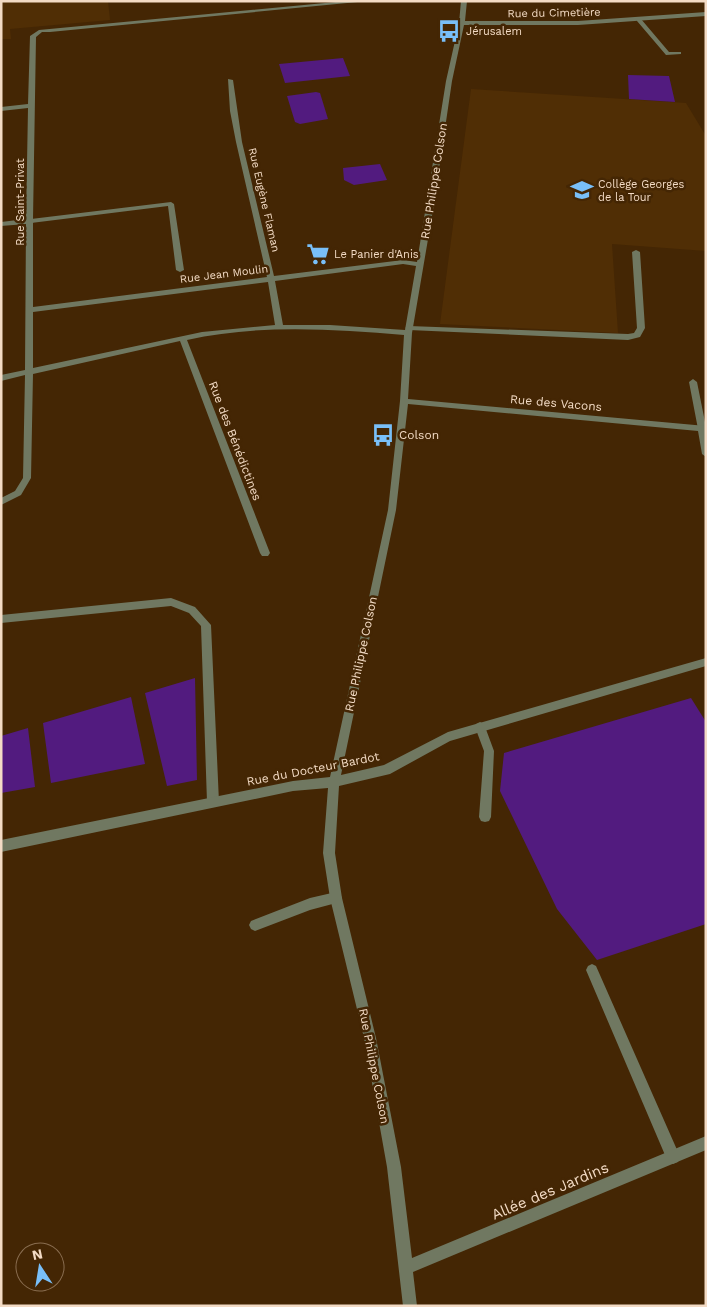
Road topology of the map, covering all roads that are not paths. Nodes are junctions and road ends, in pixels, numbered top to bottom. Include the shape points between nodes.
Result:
1 (366, 1) edge
2 (464, 1) edge
3 (706, 14) edge
4 (639, 20) junction
5 (462, 23) junction
6 (679, 53) dead end
7 (230, 80) dead end
8 (30, 106) junction
9 (1, 109) edge
10 (31, 221) junction
11 (1, 224) edge
12 (636, 252) dead end
13 (420, 264) junction
14 (180, 270) dead end
15 (272, 279) junction
16 (30, 310) junction
17 (279, 325) junction
18 (408, 330) junction
19 (183, 338) junction
20 (30, 372) junction
21 (1, 378) edge
22 (693, 382) dead end
23 (404, 401) junction
24 (704, 429) edge
25 (706, 454) edge
26 (1, 502) edge
27 (265, 553) dead end
28 (1, 619) edge
29 (706, 662) edge
30 (480, 727) junction
31 (334, 782) junction
32 (213, 802) junction
33 (485, 817) dead end
34 (1, 846) edge
35 (336, 898) junction
36 (255, 924) dead end
37 (592, 970) dead end
38 (706, 1144) edge
39 (673, 1157) junction
40 (406, 1268) junction
41 (410, 1306) edge

1 - 8 street, Rue Saint-Privat via 36,33 33,36
2 - 5 street, Rue Philippe Colson
3 - 4 street, Rue du Cimetière
4 - 5 street, Rue du Cimetière
4 - 6 street via 668,54
5 - 13 street, Rue Philippe Colson via 449,81
7 - 15 street, Rue Eugène Flaman via 232,112
8 - 9 street
8 - 10 street, Rue Saint-Privat
10 - 11 street
10 - 14 street via 170,204
10 - 16 street, Rue Saint-Privat
12 - 18 street via 641,328 638,335
13 - 15 street, Rue Jean Moulin via 404,262
13 - 18 street, Rue Philippe Colson
15 - 16 street, Rue Jean Moulin
15 - 17 street, Rue Eugène Flaman
16 - 20 street, Rue Saint-Privat
17 - 18 street
17 - 19 street
18 - 23 street, Rue Philippe Colson
19 - 20 street
19 - 27 street, Rue des Bénédictines
20 - 21 street
20 - 26 street, Rue Saint-Privat via 27,478 18,493
22 - 24 street
23 - 24 street, Rue des Vacons
23 - 31 street, Rue Philippe Colson via 392,510
24 - 25 street
28 - 32 street via 171,602 192,610 206,626
29 - 30 street, Rue du Docteur Bardot
30 - 31 street, Rue du Docteur Bardot via 448,737 386,770
30 - 33 street via 490,751
31 - 32 street, Rue du Docteur Bardot via 293,786
31 - 35 street, Rue Philippe Colson via 329,853
32 - 34 street, Rue du Docteur Bardot
35 - 36 street
35 - 40 street, Rue Philippe Colson via 370,1038 394,1167
37 - 39 street
38 - 39 street, Allée des Jardins
39 - 40 street, Allée des Jardins
40 - 41 street, Rue Philippe Colson

